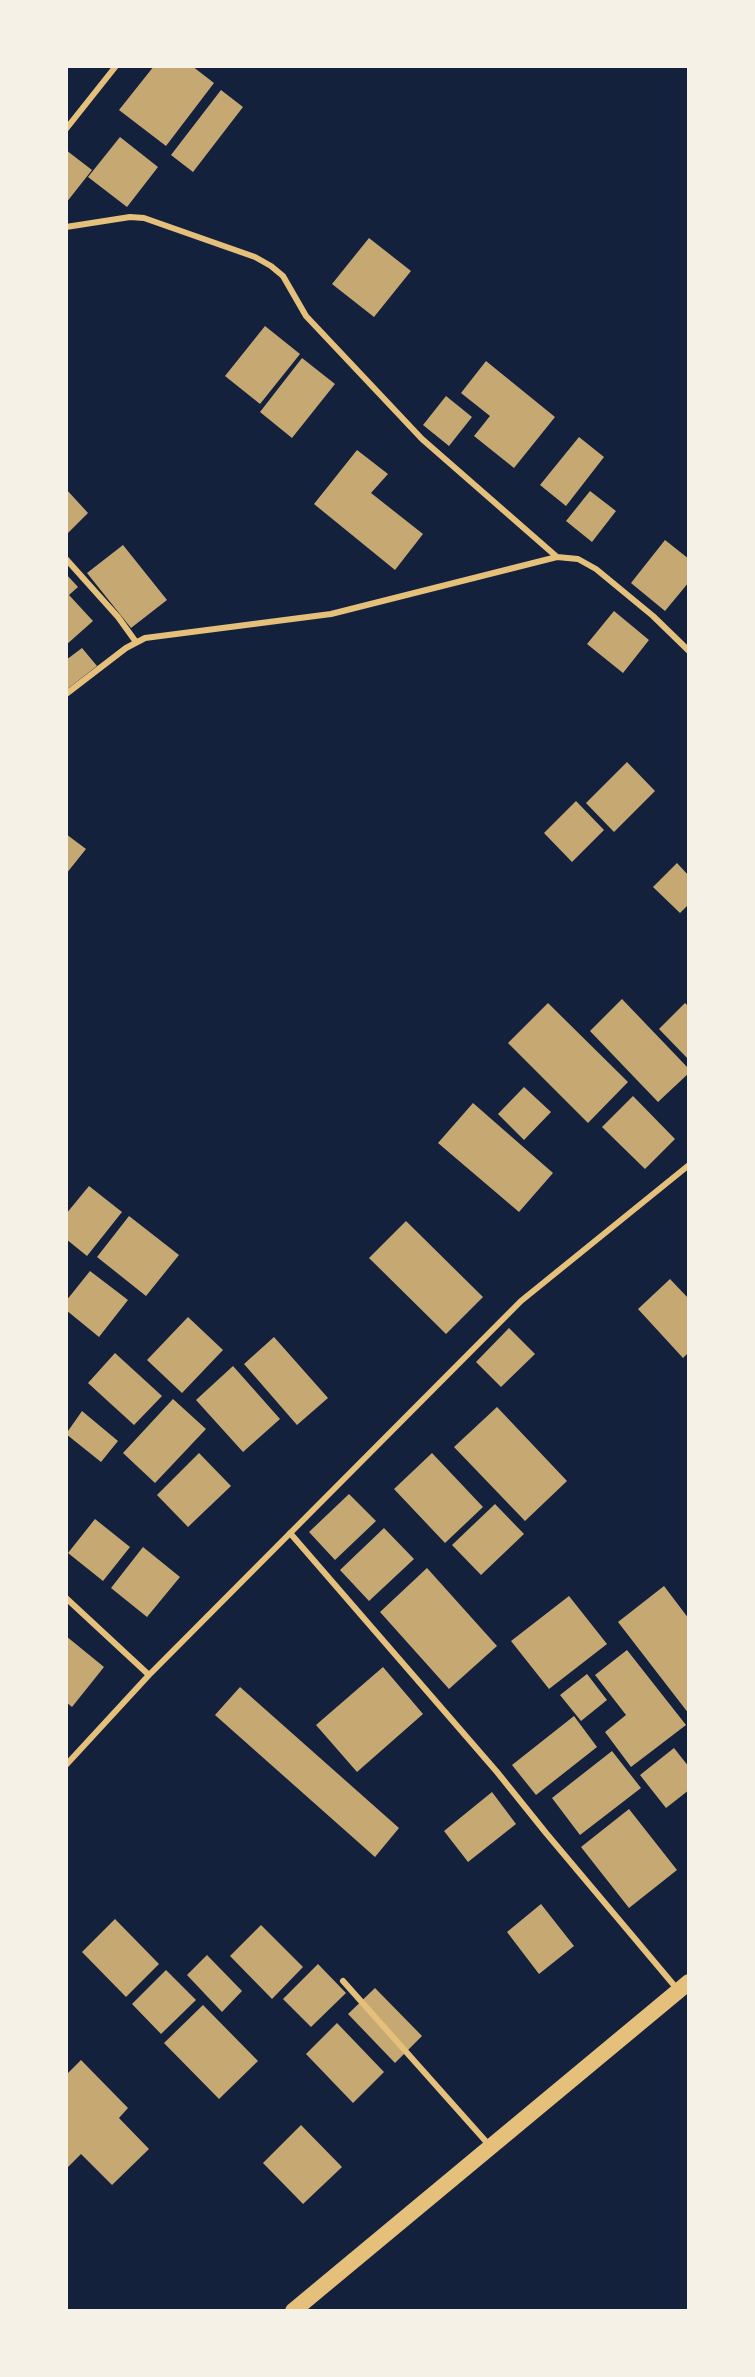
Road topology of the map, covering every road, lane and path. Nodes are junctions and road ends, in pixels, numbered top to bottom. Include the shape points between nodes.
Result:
1 (116, 66) edge
2 (66, 129) edge
3 (66, 227) edge
4 (557, 557) junction
5 (66, 559) edge
6 (136, 642) junction
7 (689, 651) edge
8 (66, 694) edge
9 (689, 1165) edge
10 (290, 1533) junction
11 (66, 1598) edge
12 (149, 1675) junction
13 (66, 1765) edge
14 (343, 1981) dead end
15 (683, 1986) edge
16 (490, 2147) junction
17 (293, 2311) edge

1 - 2 street
3 - 4 street via 144,218 255,257 270,266 283,276 306,316 423,440
4 - 6 street via 331,614
4 - 7 street via 578,559 596,569
5 - 6 street
6 - 8 street
9 - 10 street via 521,1301
10 - 12 street
10 - 15 street via 546,1833
11 - 12 street
12 - 13 street
14 - 16 street
15 - 16 highway
16 - 17 highway

